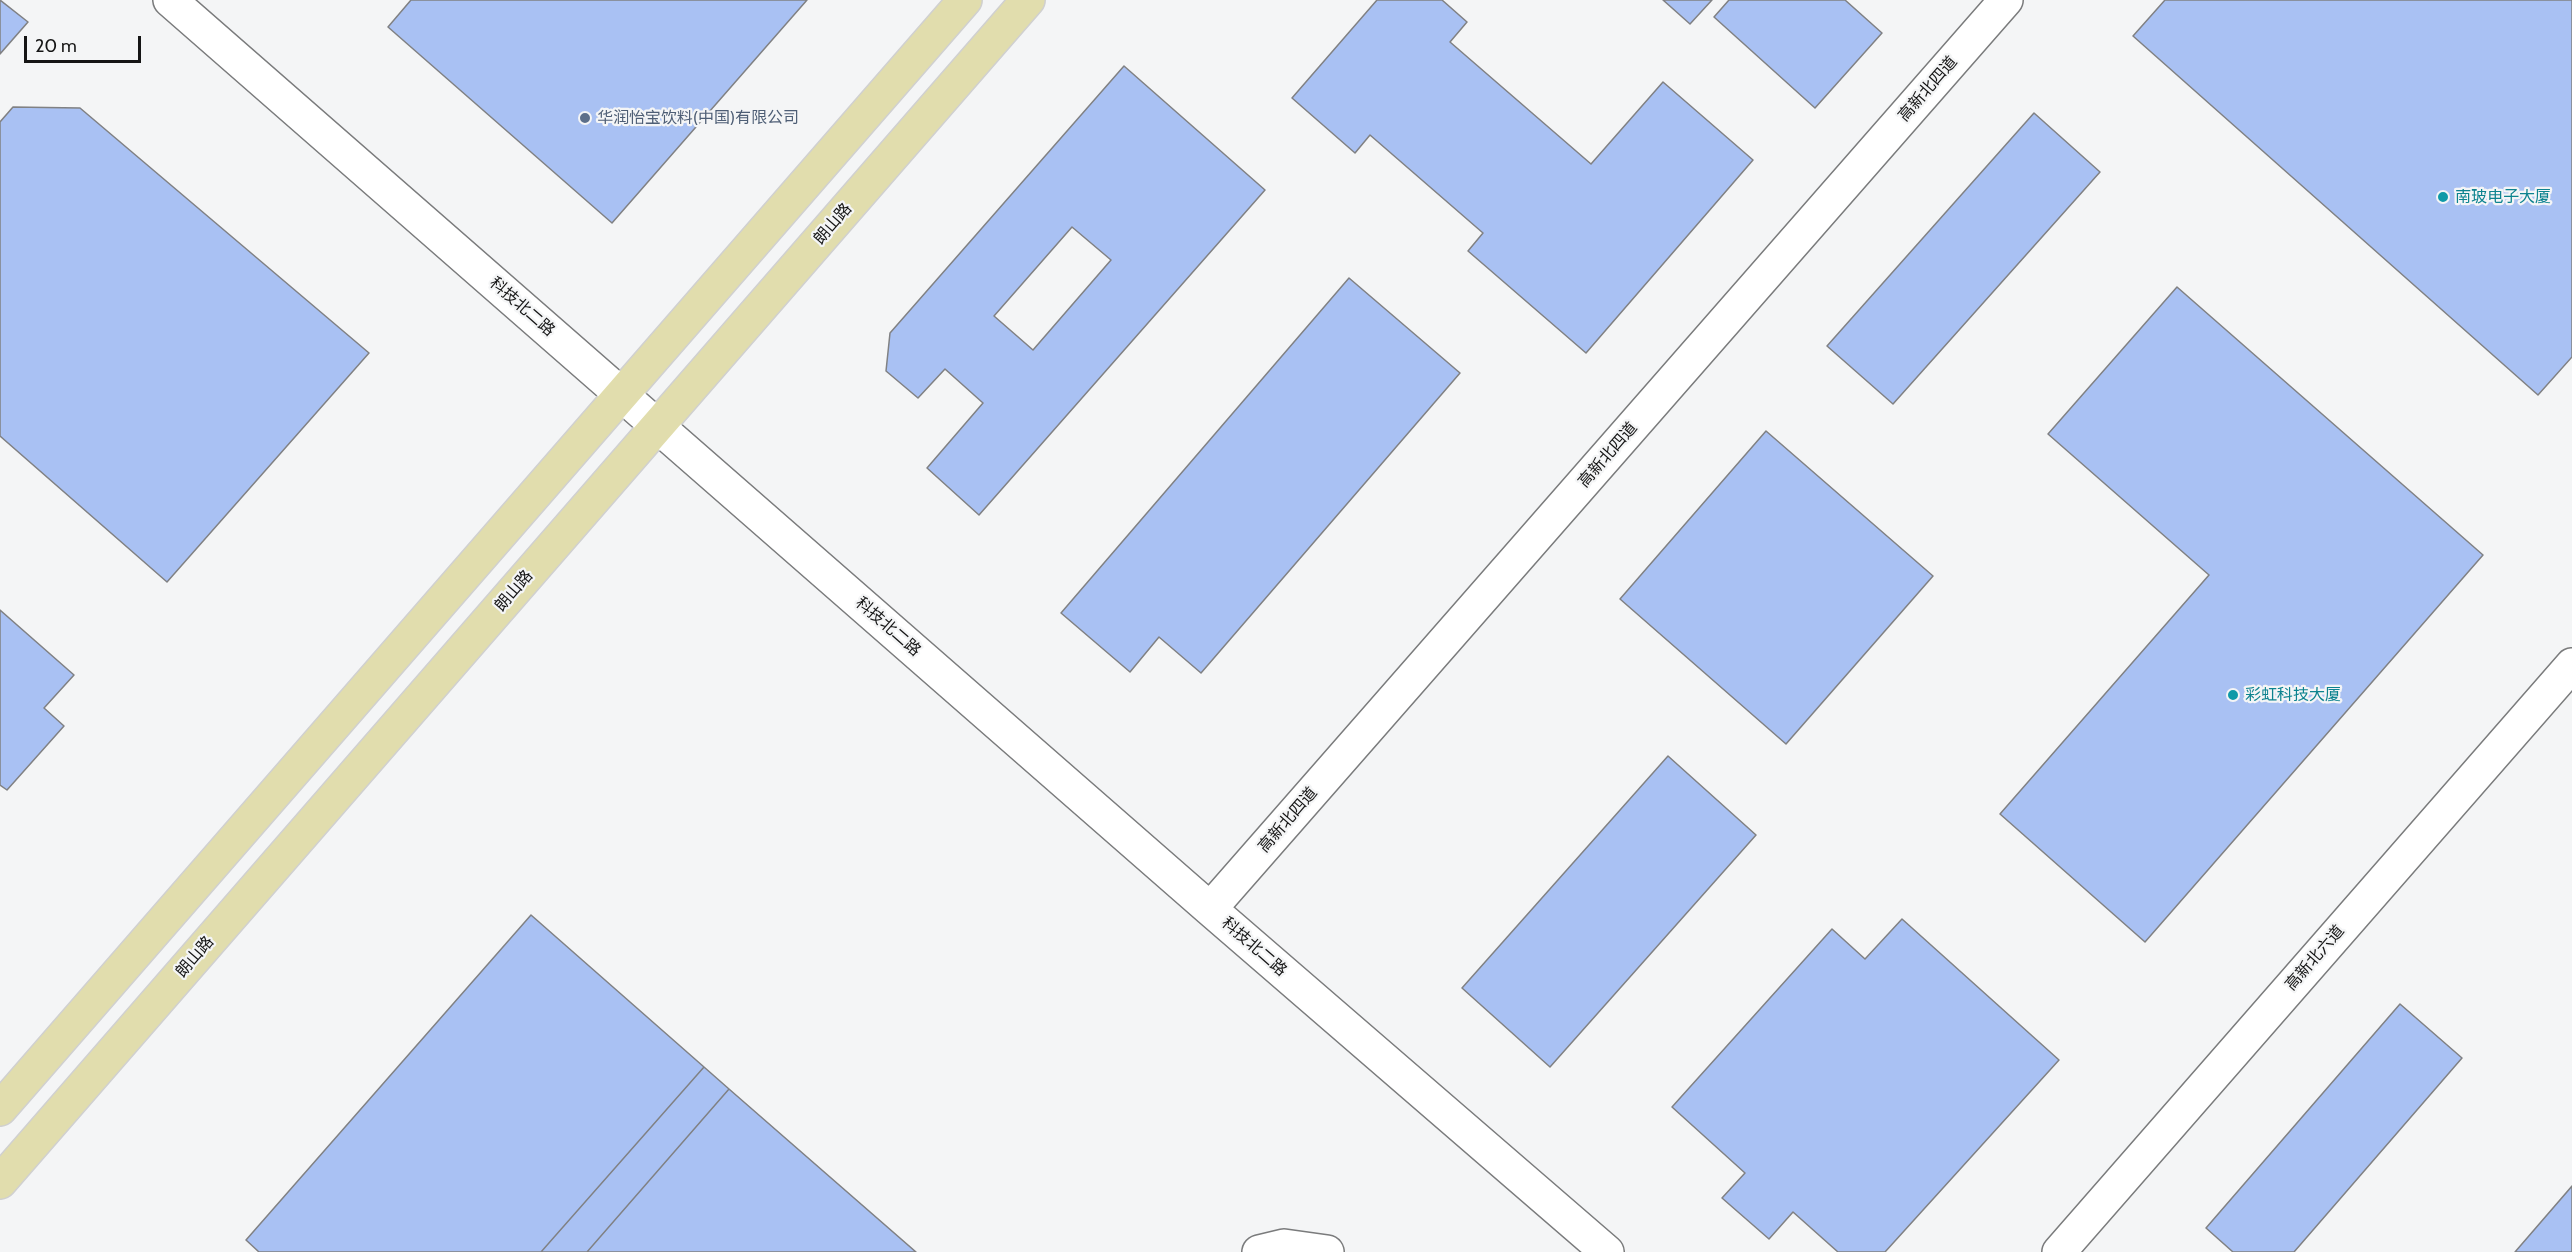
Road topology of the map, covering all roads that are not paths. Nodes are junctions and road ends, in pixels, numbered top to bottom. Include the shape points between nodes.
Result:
1 (170, 0) edge
2 (965, 0) edge
3 (1028, 0) edge
4 (2006, 0) edge
5 (622, 394) junction
6 (658, 425) junction
7 (2572, 664) edge
8 (1210, 909) junction
9 (0, 1109) edge
10 (0, 1182) edge
11 (1259, 1252) edge
12 (1327, 1252) edge
13 (1607, 1252) edge
14 (2059, 1252) edge

1 - 5 street, 科技北二路
2 - 5 main road
3 - 6 main road, 朗山路
4 - 8 street, 高新北四道
5 - 6 street, 科技北二路
5 - 9 main road
6 - 8 street, 科技北二路
6 - 10 main road, 朗山路
7 - 14 street, 高新北六道
8 - 13 street, 科技北二路
11 - 12 street via 1284,1246

